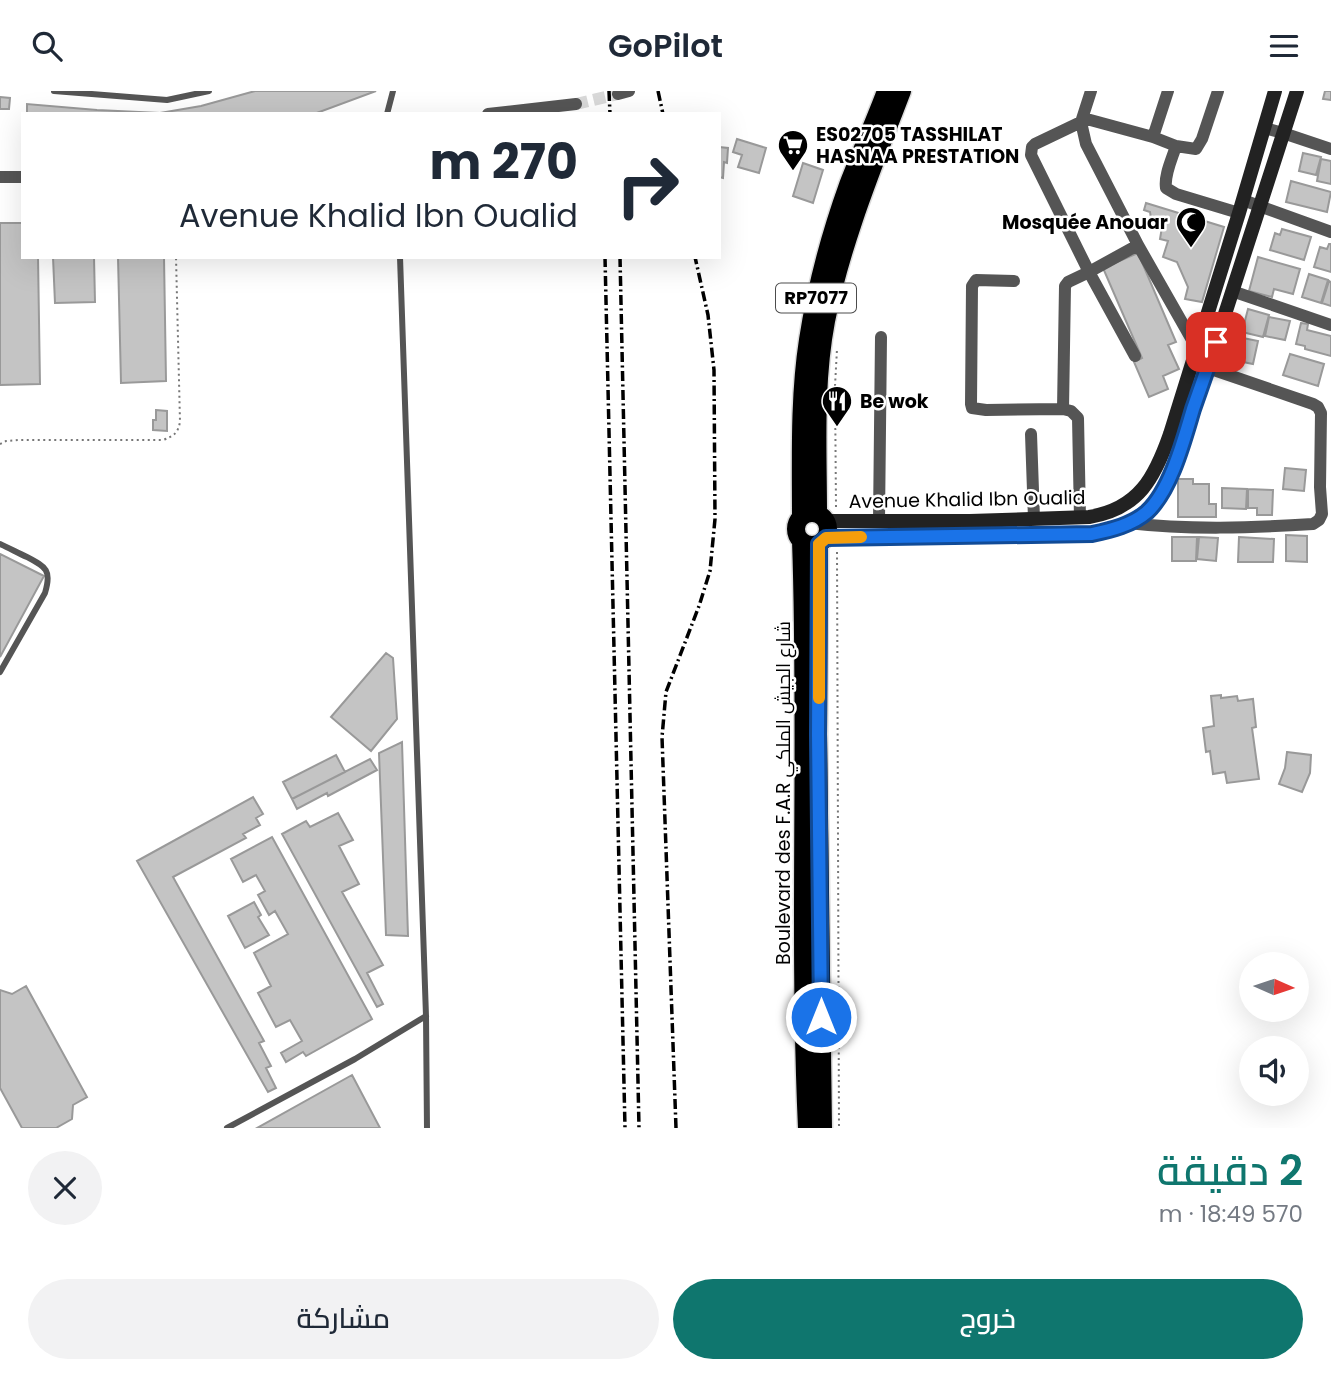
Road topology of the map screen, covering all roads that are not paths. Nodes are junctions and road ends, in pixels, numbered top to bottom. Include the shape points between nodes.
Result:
1 (54, 91) edge
2 (167, 91) edge
3 (209, 91) edge
4 (393, 91) edge
5 (886, 91) edge
6 (902, 91) edge
7 (1091, 91) edge
8 (1167, 91) edge
9 (1218, 91) edge
10 (1275, 91) edge
11 (1297, 91) edge
12 (167, 100) junction
13 (576, 104) tunnel mouth
14 (388, 112) edge
15 (506, 112) edge
16 (1082, 120) junction
17 (1264, 128) junction
18 (1283, 133) junction
19 (1153, 137) junction
20 (1176, 146) junction
21 (1331, 149) edge
22 (0, 177) edge
23 (21, 177) edge
24 (1259, 206) junction
25 (1241, 207) junction
26 (1331, 232) edge
27 (1138, 245) junction
28 (400, 259) edge
29 (1089, 272) junction
30 (1014, 281) dead end
31 (1232, 291) junction
32 (1331, 325) edge
33 (881, 337) dead end
34 (1196, 348) junction
35 (1135, 356) dead end
36 (1208, 368) junction
37 (1063, 409) junction
38 (1031, 434) dead end
39 (1080, 518) junction
40 (1034, 519) junction
41 (879, 521) junction
42 (1128, 523) junction
43 (820, 529) junction
44 (0, 544) edge
45 (0, 672) edge
46 (426, 1016) junction
47 (227, 1128) edge
48 (427, 1128) edge
49 (807, 1128) edge
50 (823, 1128) edge

1 - 12 lane
2 - 12 lane
3 - 12 lane
4 - 14 lane
5 - 43 main road, Boulevard des F.A.R شارع الجيش الملكي / RP7077 via 827,252 808,342 804,378
6 - 43 main road, Boulevard des F.A.R شارع الجيش الملكي / RP7077 via 844,248 826,322 818,413
7 - 16 street
8 - 19 street
9 - 20 street via 1199,146
10 - 17 main road, Avenue Khalid Ibn Oualid
11 - 18 main road, Avenue Khalid Ibn Oualid
13 - 15 street
16 - 19 street
16 - 27 street via 1086,144
16 - 29 street via 1035,144 1031,155
17 - 18 street
17 - 25 main road, Avenue Khalid Ibn Oualid
18 - 21 street
18 - 24 main road, Avenue Khalid Ibn Oualid
19 - 20 street
20 - 25 street via 1166,188
22 - 23 street
24 - 25 street
24 - 26 street
24 - 31 main road, Avenue Khalid Ibn Oualid
25 - 34 main road, Avenue Khalid Ibn Oualid
27 - 29 street
27 - 34 street
28 - 46 lane
29 - 35 street
29 - 37 street via 1068,282 1063,293
30 - 37 street via 982,279 972,286 972,408
31 - 32 street
31 - 36 main road, Avenue Khalid Ibn Oualid
33 - 41 street
34 - 36 street
34 - 39 main road, Avenue Khalid Ibn Oualid via 1161,458 1143,489 1118,508
36 - 42 main road, Avenue Khalid Ibn Oualid via 1164,489 1145,513
36 - 42 street via 1318,407 1319,520 1259,528
37 - 39 street via 1078,418
38 - 40 street
39 - 40 main road, Avenue Khalid Ibn Oualid
40 - 41 main road, Avenue Khalid Ibn Oualid
41 - 43 main road, Avenue Khalid Ibn Oualid
42 - 43 main road, Avenue Khalid Ibn Oualid via 1084,534
43 - 49 main road, Boulevard des F.A.R شارع الجيش الملكي / RP7077 via 804,617
43 - 50 main road, Boulevard des F.A.R شارع الجيش الملكي / RP7077
44 - 45 lane via 43,565 48,573 45,593
46 - 47 lane
46 - 48 lane

